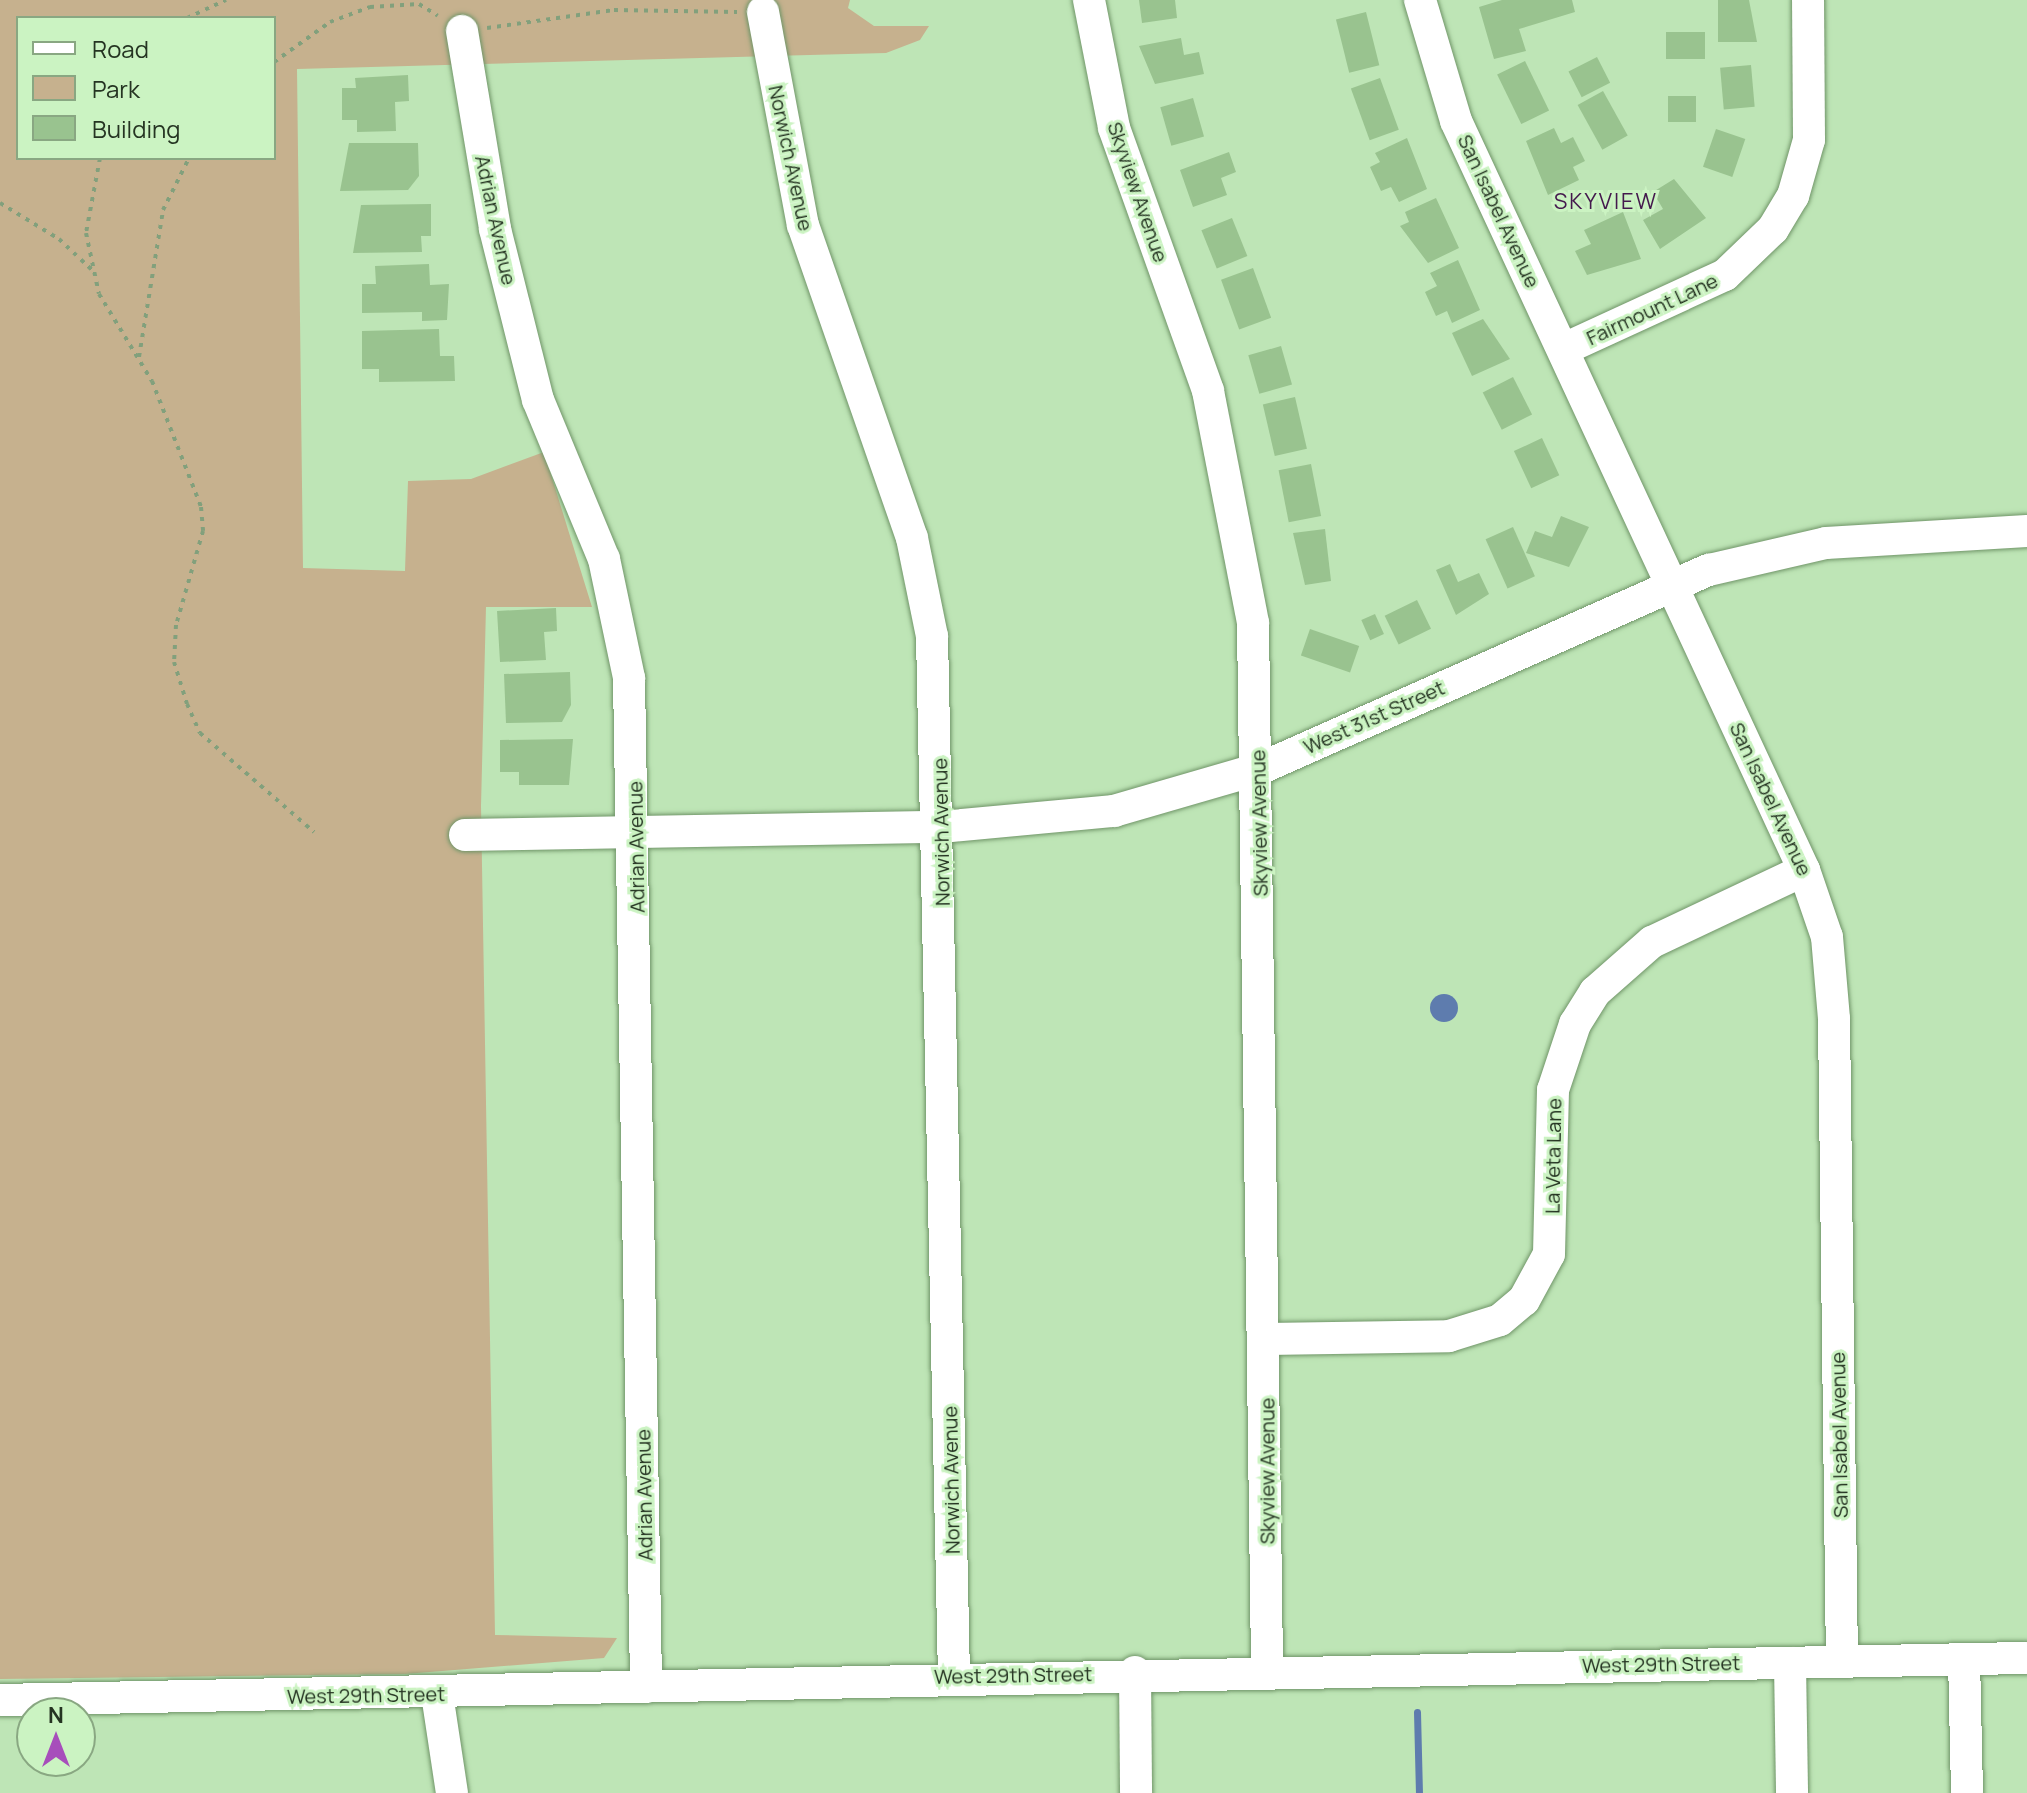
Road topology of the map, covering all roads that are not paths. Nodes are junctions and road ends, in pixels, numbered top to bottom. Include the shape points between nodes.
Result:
1 (1089, 0) edge
2 (1420, 0) edge
3 (1808, 0) edge
4 (763, 12) road end
5 (462, 31) road end
6 (1564, 349) junction
7 (2027, 531) edge
8 (1671, 583) junction
9 (1259, 769) junction
10 (941, 827) junction
11 (636, 830) junction
12 (465, 835) dead end
13 (1804, 870) junction
14 (1267, 1339) junction
15 (2027, 1658) edge
16 (1964, 1659) junction
17 (1842, 1661) junction
18 (1790, 1663) junction
19 (1267, 1669) junction
20 (1135, 1672) junction
21 (954, 1676) junction
22 (646, 1687) junction
23 (437, 1694) junction
24 (0, 1700) edge
25 (452, 1793) edge
26 (1136, 1793) edge
27 (1792, 1793) edge
28 (1967, 1793) edge

1 - 9 street, Skyview Avenue via 1114,128 1200,366 1228,470 1253,623
2 - 6 street, San Isabel Avenue via 1456,121
3 - 6 street, Fairmount Lane via 1809,140 1793,196 1773,229 1725,275
4 - 10 street, Norwich Avenue via 803,225 912,538 932,636
5 - 11 street, Adrian Avenue via 495,229 538,400 604,559 621,623 634,726
6 - 8 street, San Isabel Avenue
7 - 8 street, West 31st Street via 1826,543
8 - 9 street, West 31st Street
8 - 13 street, San Isabel Avenue
9 - 10 street, West 31st Street via 1114,811
9 - 14 street, Skyview Avenue
10 - 11 street, West 31st Street
10 - 21 street, Norwich Avenue
11 - 12 street, West 31st Street
11 - 22 street, Adrian Avenue
13 - 14 street, La Veta Lane via 1652,942 1595,992 1575,1024 1553,1090 1549,1254 1524,1300 1500,1320 1449,1336
13 - 17 street, San Isabel Avenue via 1832,977
14 - 19 street, Skyview Avenue
15 - 16 street, West 29th Street
16 - 17 street, West 29th Street
16 - 28 street
17 - 18 street, West 29th Street
18 - 19 street, West 29th Street
18 - 27 street
19 - 20 street, West 29th Street
20 - 21 street, West 29th Street
20 - 26 street
21 - 22 street, West 29th Street
22 - 23 street, West 29th Street
23 - 24 street, West 29th Street
23 - 25 street

